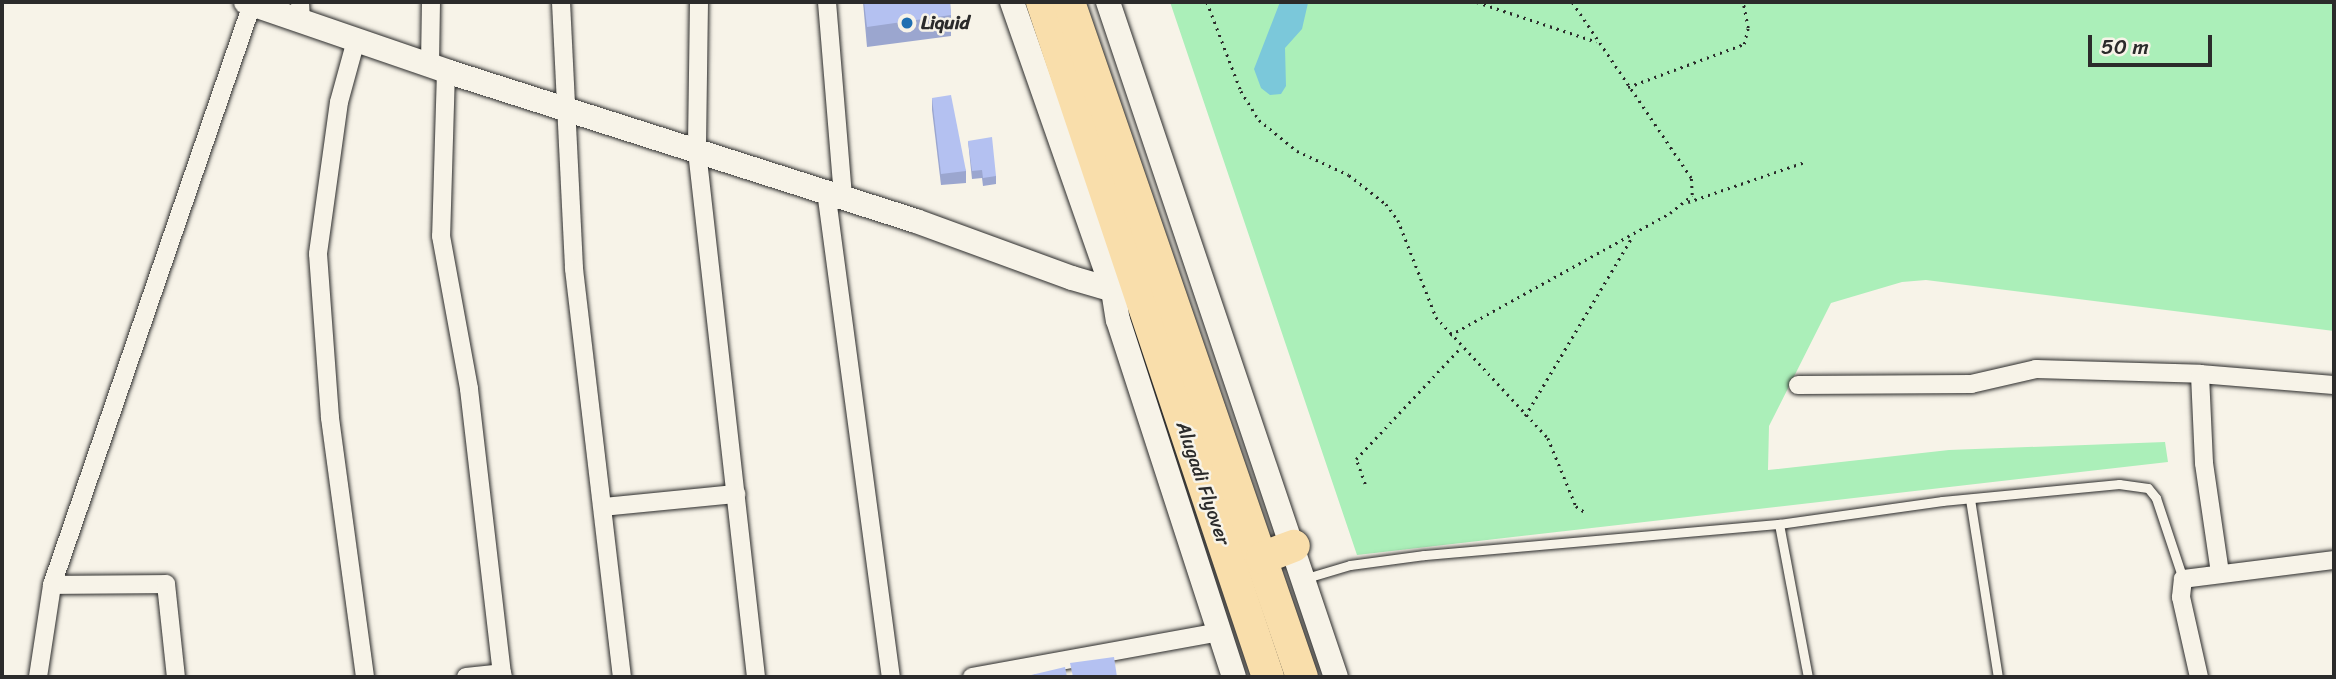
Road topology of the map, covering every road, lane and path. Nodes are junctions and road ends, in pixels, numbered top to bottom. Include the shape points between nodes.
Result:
1 (431, 2) edge
2 (561, 2) edge
3 (699, 2) edge
4 (827, 2) edge
5 (1012, 2) edge
6 (1042, 2) edge
7 (1069, 2) edge
8 (1108, 2) edge
9 (1207, 2) edge
10 (1477, 2) edge
11 (1572, 2) edge
12 (1743, 2) edge
13 (249, 3) edge
14 (301, 11) edge
15 (356, 40) junction
16 (1599, 43) junction
17 (438, 68) junction
18 (1628, 87) junction
19 (565, 110) junction
20 (697, 151) junction
21 (1805, 162) dead end
22 (835, 194) junction
23 (1688, 202) junction
24 (1634, 234) junction
25 (1125, 290) junction
26 (1450, 335) junction
27 (1461, 347) junction
28 (2200, 374) junction
29 (1798, 385) dead end
30 (2334, 385) edge
31 (1525, 416) junction
32 (1365, 484) dead end
33 (736, 494) junction
34 (1970, 499) junction
35 (603, 507) junction
36 (1586, 513) dead end
37 (1779, 524) junction
38 (1294, 547) junction
39 (1262, 558) junction
40 (2334, 560) edge
41 (2220, 573) junction
42 (1303, 579) junction
43 (2183, 579) junction
44 (52, 585) junction
45 (1220, 632) junction
46 (1299, 669) edge
47 (502, 675) edge
48 (38, 677) edge
49 (176, 677) edge
50 (365, 677) edge
51 (466, 677) edge
52 (622, 677) edge
53 (757, 677) edge
54 (891, 677) edge
55 (972, 677) edge
56 (1234, 677) edge
57 (1268, 677) edge
58 (1336, 677) edge
59 (1808, 677) edge
60 (1998, 677) edge
61 (2199, 677) edge

1 - 17 street
2 - 19 street
3 - 20 street
4 - 22 street
5 - 25 street
6 - 25 highway, Alugadi Flyover
7 - 39 highway
8 - 38 street
9 - 26 path via 1241,91 1259,120 1297,150 1349,175 1386,204 1398,220 1436,317
10 - 16 path
11 - 16 path
12 - 18 path via 1748,28 1744,44
13 - 14 street
13 - 44 street
14 - 15 street
15 - 17 street
15 - 50 street via 339,102 318,254 330,418
16 - 18 path
17 - 19 street
17 - 47 street via 441,236 469,389
18 - 23 path via 1691,178
19 - 20 street
19 - 35 street via 574,269
20 - 22 street
20 - 33 street
21 - 23 path
22 - 25 street
22 - 54 street
23 - 24 path
24 - 26 path
24 - 31 path
25 - 45 street via 1118,320
25 - 57 highway, Alugadi Flyover via 1150,324
26 - 27 path
27 - 31 path
27 - 32 path via 1356,459
28 - 29 street via 2036,369 1971,384
28 - 30 street
28 - 41 street via 2204,463
31 - 36 path via 1548,438 1576,506
33 - 35 street
33 - 53 street
34 - 37 lane
34 - 43 lane via 2119,484 2148,488
34 - 60 lane
35 - 52 street
37 - 42 lane via 1424,555 1350,565
37 - 59 lane
38 - 39 highway
38 - 42 street
39 - 46 highway
40 - 41 street
41 - 43 street
42 - 58 street
43 - 61 street via 2181,597
44 - 48 street
44 - 49 street via 166,584
45 - 55 street
45 - 56 street
47 - 51 street

